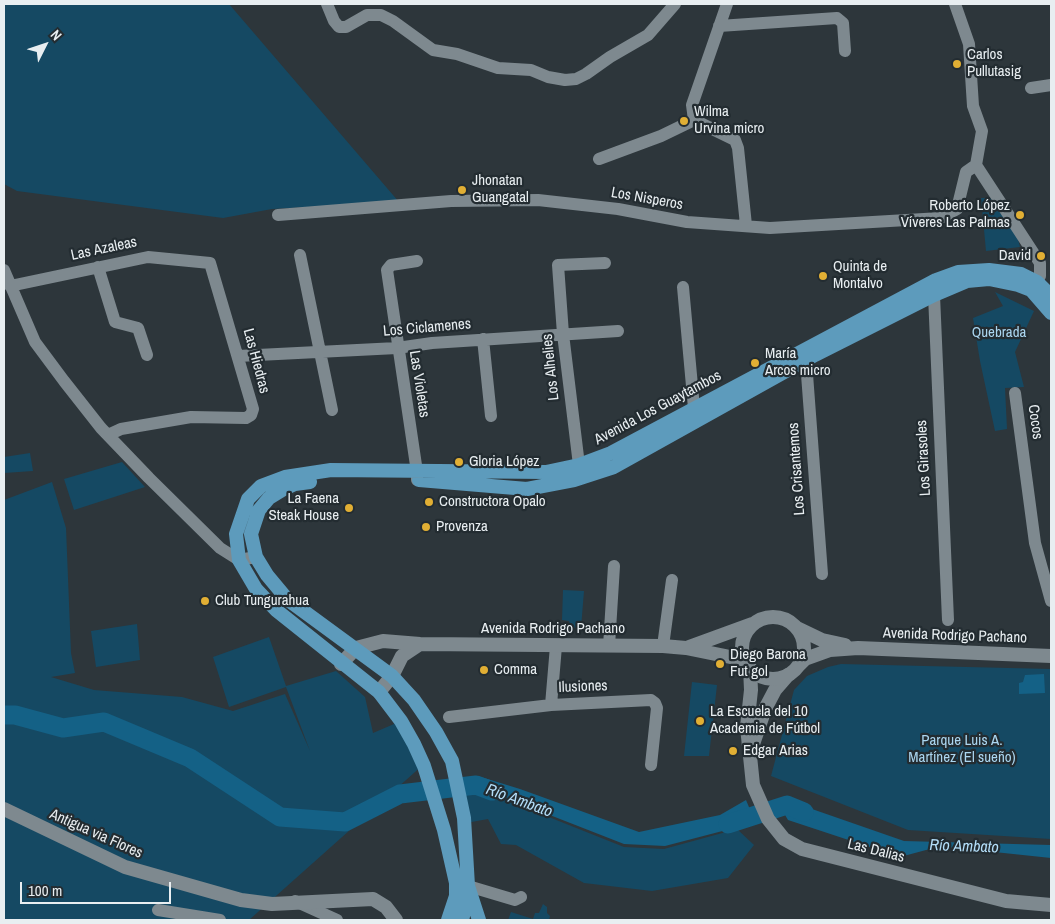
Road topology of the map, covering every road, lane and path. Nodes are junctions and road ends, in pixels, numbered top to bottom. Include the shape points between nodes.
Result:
1 (327, 4) edge
2 (675, 4) edge
3 (727, 4) edge
4 (955, 4) edge
5 (718, 26) junction
6 (845, 51) dead end
7 (1051, 85) edge
8 (1031, 88) dead end
9 (694, 120) junction
10 (599, 159) dead end
11 (976, 165) junction
12 (278, 214) dead end
13 (746, 225) junction
14 (300, 255) dead end
15 (207, 261) joint
16 (417, 262) dead end
17 (605, 262) dead end
18 (98, 267) junction
19 (4, 270) edge
20 (989, 274) junction
21 (10, 286) junction
22 (1034, 286) junction
23 (684, 287) dead end
24 (934, 295) junction
25 (1051, 296) edge
26 (1051, 313) edge
27 (618, 330) dead end
28 (563, 334) junction
29 (483, 339) junction
30 (397, 348) junction
31 (320, 350) junction
32 (811, 354) junction
33 (147, 355) dead end
34 (238, 356) junction
35 (1015, 393) dead end
36 (694, 408) junction
37 (332, 410) dead end
38 (491, 416) dead end
39 (108, 435) junction
40 (579, 465) junction
41 (417, 476) junction
42 (256, 557) junction
43 (239, 560) junction
44 (614, 566) dead end
45 (822, 574) dead end
46 (672, 580) dead end
47 (287, 598) junction
48 (1051, 601) edge
49 (276, 610) junction
50 (948, 620) dead end
51 (752, 624) junction
52 (797, 628) junction
53 (420, 644) junction
54 (556, 646) junction
55 (609, 646) junction
56 (663, 646) junction
57 (356, 648) junction
58 (686, 648) junction
59 (858, 648) junction
60 (1051, 656) edge
61 (341, 664) junction
62 (747, 664) junction
63 (793, 670) junction
64 (392, 676) junction
65 (379, 692) junction
66 (551, 705) junction
67 (450, 717) dead end
68 (749, 758) junction
69 (652, 765) dead end
70 (4, 808) edge
71 (469, 889) junction
72 (521, 897) dead end
73 (295, 901) junction
74 (1051, 905) edge
75 (158, 910) dead end
76 (321, 918) edge
77 (220, 920) edge
78 (337, 920) edge
79 (396, 920) edge
80 (448, 920) edge
81 (462, 920) edge
82 (479, 920) edge

1 - 2 street via 339,27 346,27 367,16 381,15 433,50 457,54 498,68 531,70 548,78 565,80 586,74 648,35
3 - 5 street
4 - 11 street via 969,44 973,106 982,131
5 - 6 street via 837,18 843,23
5 - 9 street via 692,105
7 - 8 street
9 - 10 street
9 - 13 street via 735,140
11 - 13 street, Los Nisperos via 966,172 960,204 947,216 788,228
11 - 22 street via 1040,263 1041,270
12 - 13 street, Los Nisperos via 451,200 538,200 618,209 687,222
14 - 31 street
15 - 18 street, Las Azaleas via 148,257
15 - 34 street, Las Hiedras via 212,266
16 - 30 street, Las Violetas via 391,265 387,270
17 - 28 street, Los Alhelies via 558,266
18 - 21 street, Las Azaleas
18 - 33 street via 115,322 138,328
19 - 21 street
20 - 22 main road, Avenida Los Guaytambos via 1018,285
20 - 24 main road, Avenida Los Guaytambos
20 - 32 main road, Avenida Los Guaytambos via 958,272 936,280
21 - 39 street via 35,342
22 - 25 main road, Avenida Los Guaytambos
22 - 26 main road
23 - 36 street
24 - 32 main road, Avenida Los Guaytambos
24 - 50 street, Los Girasoles
27 - 28 street, Los Ciclamenes
28 - 29 street, Los Ciclamenes
28 - 40 street, Los Alhelies
29 - 30 street, Los Ciclamenes
29 - 38 street
30 - 31 street, Los Ciclamenes
30 - 41 street, Las Violetas
31 - 34 street, Los Ciclamenes
31 - 37 street
32 - 36 main road, Avenida Los Guaytambos
32 - 41 main road, Avenida Los Guaytambos via 614,467 574,480 527,489
32 - 45 street, Los Crisantemos
34 - 39 street, Las Hiedras via 253,409 251,415 246,418 191,416 120,429
35 - 48 street, Cocos via 1035,543
36 - 40 main road, Avenida Los Guaytambos via 611,453
39 - 43 street via 220,548
40 - 41 main road, Avenida Los Guaytambos via 546,472
41 - 42 main road, Avenida Los Guaytambos via 334,479 296,484 282,490 269,498 254,520 251,534
41 - 43 main road, Avenida Los Guaytambos via 331,470 285,477 261,486 248,499 241,514 236,534
42 - 43 street
42 - 47 main road, Avenida Los Guaytambos
43 - 49 main road, Avenida Los Guaytambos via 256,589
44 - 55 street
46 - 56 street
47 - 49 main road
47 - 57 main road, Avenida Los Guaytambos
49 - 61 main road, Avenida Los Guaytambos
51 - 52 main road via 780,617
51 - 58 main road, Avenida Rodrigo Pachano
51 - 62 main road via 742,641
52 - 59 main road, Avenida Rodrigo Pachano via 822,640
52 - 63 main road via 804,647
53 - 54 main road, Avenida Rodrigo Pachano
53 - 57 main road, Avenida Rodrigo Pachano via 383,641
53 - 64 main road via 402,656
54 - 55 main road, Avenida Rodrigo Pachano
54 - 66 street
55 - 56 main road, Avenida Rodrigo Pachano
56 - 58 main road, Avenida Rodrigo Pachano
57 - 61 main road
57 - 64 main road, Avenida Los Guaytambos
58 - 62 main road, Avenida Rodrigo Pachano
59 - 60 main road, Avenida Rodrigo Pachano
59 - 63 main road, Avenida Rodrigo Pachano via 830,650 804,659
61 - 65 main road, Avenida Los Guaytambos
62 - 63 main road via 768,678
62 - 68 main road, Las Dalias via 751,690 747,727
63 - 68 main road, Las Dalias via 775,690 765,709
64 - 65 main road
64 - 71 main road, Avenida Los Guaytambos via 414,700 450,756 464,818
65 - 80 main road, Avenida Los Guaytambos via 401,721 424,766 444,830 456,883 456,896
66 - 67 street, Ilusiones
66 - 69 street, Ilusiones via 650,700 657,708
68 - 74 main road, Las Dalias via 753,785 768,819 784,839 802,849 1006,901
70 - 73 main road, Antigua via Flores via 125,867 241,900 272,904
71 - 72 street via 515,900
71 - 81 main road, Avenida Los Guaytambos
71 - 82 main road
73 - 76 street
73 - 79 main road, Antigua via Flores via 373,899 386,907
75 - 77 street
76 - 78 street

